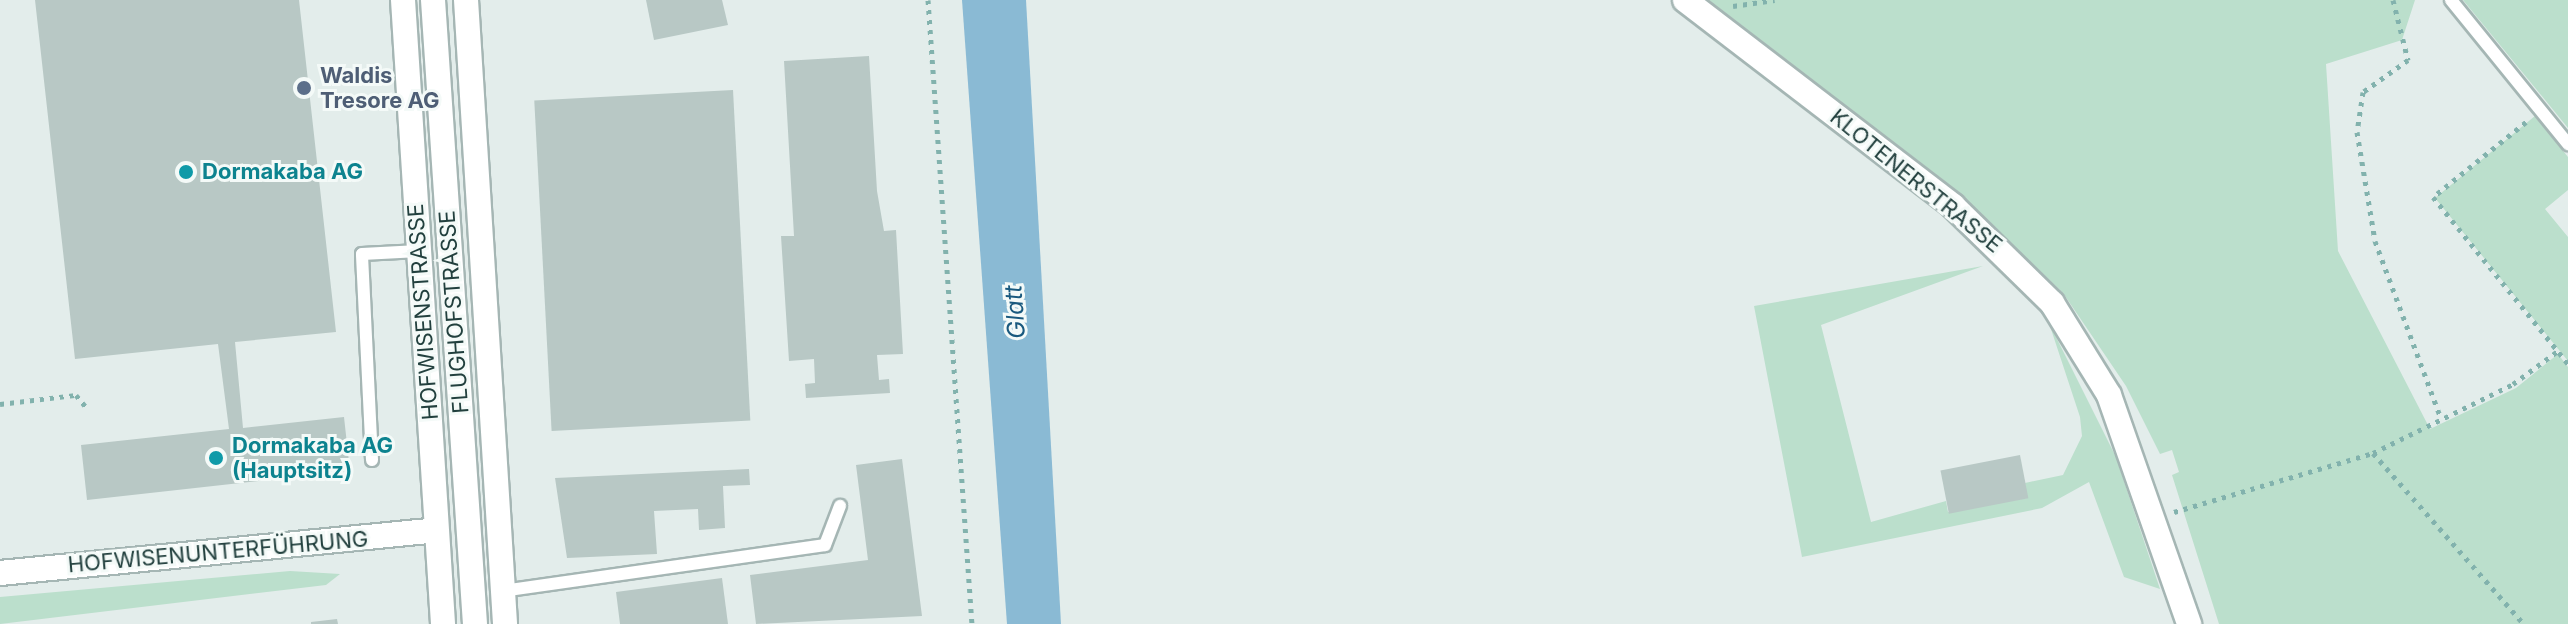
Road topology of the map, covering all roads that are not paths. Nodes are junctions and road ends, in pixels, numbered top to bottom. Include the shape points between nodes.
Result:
1 (403, 0) edge
2 (433, 0) edge
3 (466, 0) edge
4 (1685, 0) edge
5 (2451, 0) edge
6 (2568, 144) edge
7 (419, 251) junction
8 (372, 460) dead end
9 (840, 506) dead end
10 (436, 530) junction
11 (0, 573) edge
12 (502, 591) junction
13 (443, 624) edge
14 (475, 624) edge
15 (505, 624) edge
16 (2189, 624) edge

1 - 7 street, HOFWISENSTRASSE
2 - 14 street, FLUGHOFSTRASSE
3 - 12 street, FLUGHOFSTRASSE
4 - 16 street, KLOTENERSTRASSE via 1953,206 2052,303 2109,395
5 - 6 lane
7 - 8 lane via 362,254
7 - 10 street, HOFWISENSTRASSE
9 - 12 lane via 825,545
10 - 11 street, HOFWISENUNTERFÜHRUNG
10 - 13 street, HOFWISENSTRASSE
12 - 15 street, FLUGHOFSTRASSE

